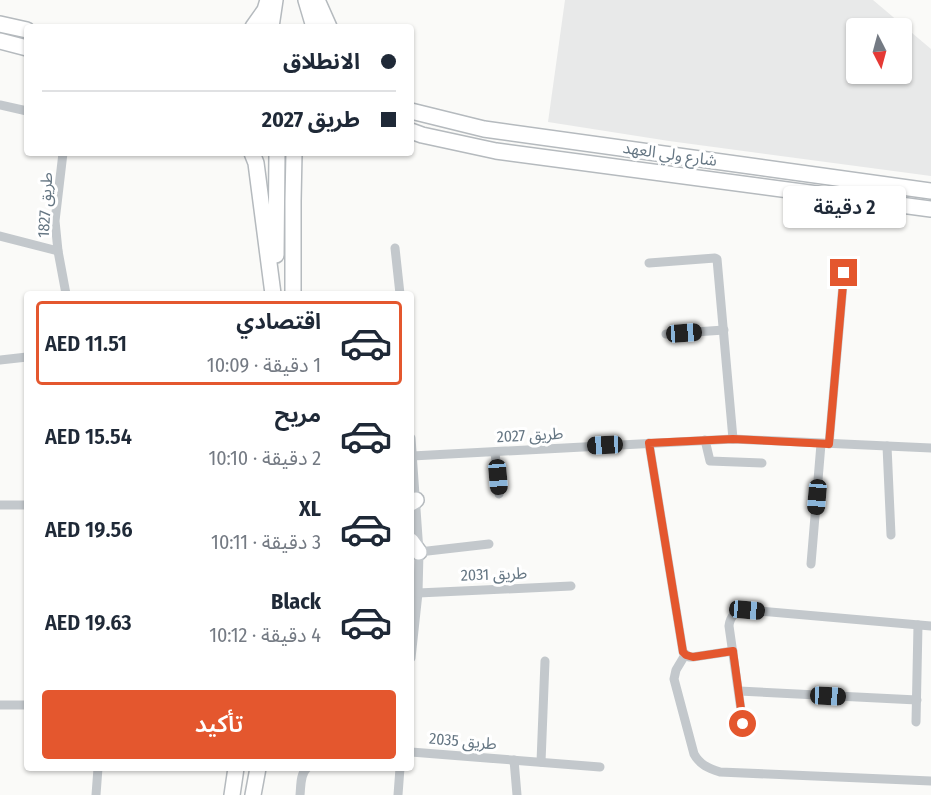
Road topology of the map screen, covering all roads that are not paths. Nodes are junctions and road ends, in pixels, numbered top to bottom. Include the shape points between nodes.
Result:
1 (268, 0) edge
2 (275, 0) edge
3 (306, 0) edge
4 (317, 0) edge
5 (0, 24) edge
6 (255, 24) edge
7 (271, 24) edge
8 (313, 24) edge
9 (328, 24) edge
10 (24, 29) edge
11 (0, 41) edge
12 (24, 47) edge
13 (414, 103) edge
14 (0, 105) edge
15 (24, 110) edge
16 (414, 112) edge
17 (450, 121) junction
18 (414, 132) edge
19 (63, 156) edge
20 (253, 156) edge
21 (277, 156) edge
22 (294, 156) edge
23 (301, 156) edge
24 (931, 191) edge
25 (293, 201) junction
26 (931, 209) edge
27 (0, 236) edge
28 (395, 248) dead end
29 (58, 251) junction
30 (649, 263) dead end
31 (844, 273) dead end
32 (65, 291) edge
33 (274, 291) edge
34 (274, 291) edge
35 (294, 291) edge
36 (400, 291) edge
37 (724, 330) junction
38 (666, 334) dead end
39 (24, 357) edge
40 (0, 360) edge
41 (733, 439) junction
42 (705, 440) junction
43 (649, 443) junction
44 (825, 444) junction
45 (887, 446) junction
46 (931, 448) edge
47 (495, 452) junction
48 (414, 456) edge
49 (762, 463) dead end
50 (499, 494) dead end
51 (0, 505) edge
52 (24, 505) edge
53 (414, 524) edge
54 (891, 535) dead end
55 (489, 544) dead end
56 (415, 546) edge
57 (811, 564) dead end
58 (571, 586) dead end
59 (418, 592) junction
60 (918, 625) junction
61 (931, 626) edge
62 (414, 630) edge
63 (733, 651) junction
64 (686, 655) junction
65 (544, 661) dead end
66 (739, 691) junction
67 (917, 700) junction
68 (0, 705) edge
69 (24, 705) edge
70 (916, 722) dead end
71 (743, 724) dead end
72 (414, 752) edge
73 (513, 760) junction
74 (541, 762) junction
75 (600, 767) dead end
76 (98, 771) edge
77 (236, 771) edge
78 (257, 771) edge
79 (304, 771) edge
80 (400, 771) edge
81 (931, 781) edge
82 (96, 795) edge
83 (232, 795) edge
84 (253, 795) edge
85 (300, 795) edge
86 (398, 795) edge
87 (517, 795) edge

1 - 6 main road
2 - 7 main road
3 - 8 main road
4 - 9 main road
5 - 10 main road
11 - 12 main road
13 - 17 main road
14 - 15 street
16 - 17 main road, شارع ولي العهد
17 - 24 main road, شارع ولي العهد via 484,129
18 - 26 main road, شارع ولي العهد via 496,151
19 - 29 street, طريق 1827 via 55,221
20 - 33 main road
21 - 34 main road
22 - 25 main road
23 - 25 main road
25 - 35 main road
27 - 29 street
28 - 36 street
29 - 32 street, طريق 1827
30 - 37 street via 716,258
31 - 44 street
37 - 38 street
37 - 41 street
39 - 40 street
41 - 42 street, طريق 2027
41 - 44 street, طريق 2027
42 - 43 street, طريق 2027
42 - 49 street via 712,461
43 - 47 street, طريق 2027
43 - 64 street
44 - 45 street, طريق 2027
44 - 57 street
45 - 46 street, طريق 2027
45 - 54 street
47 - 48 street, طريق 2027
47 - 50 street
51 - 52 street
53 - 56 street
55 - 56 street
56 - 59 street
58 - 59 street, طريق 2031
59 - 62 street
60 - 61 street
60 - 63 street via 742,610 729,622
60 - 67 street
63 - 64 street
63 - 66 street
64 - 81 street via 674,679 694,754 705,767 720,772
65 - 74 street
66 - 67 street
66 - 71 street
67 - 70 street
68 - 69 street
72 - 73 street, طريق 2035
73 - 74 street, طريق 2035
73 - 87 street, طريق 2035
74 - 75 street, طريق 2035
76 - 82 street
77 - 83 main road
78 - 84 main road
79 - 85 street
80 - 86 street

